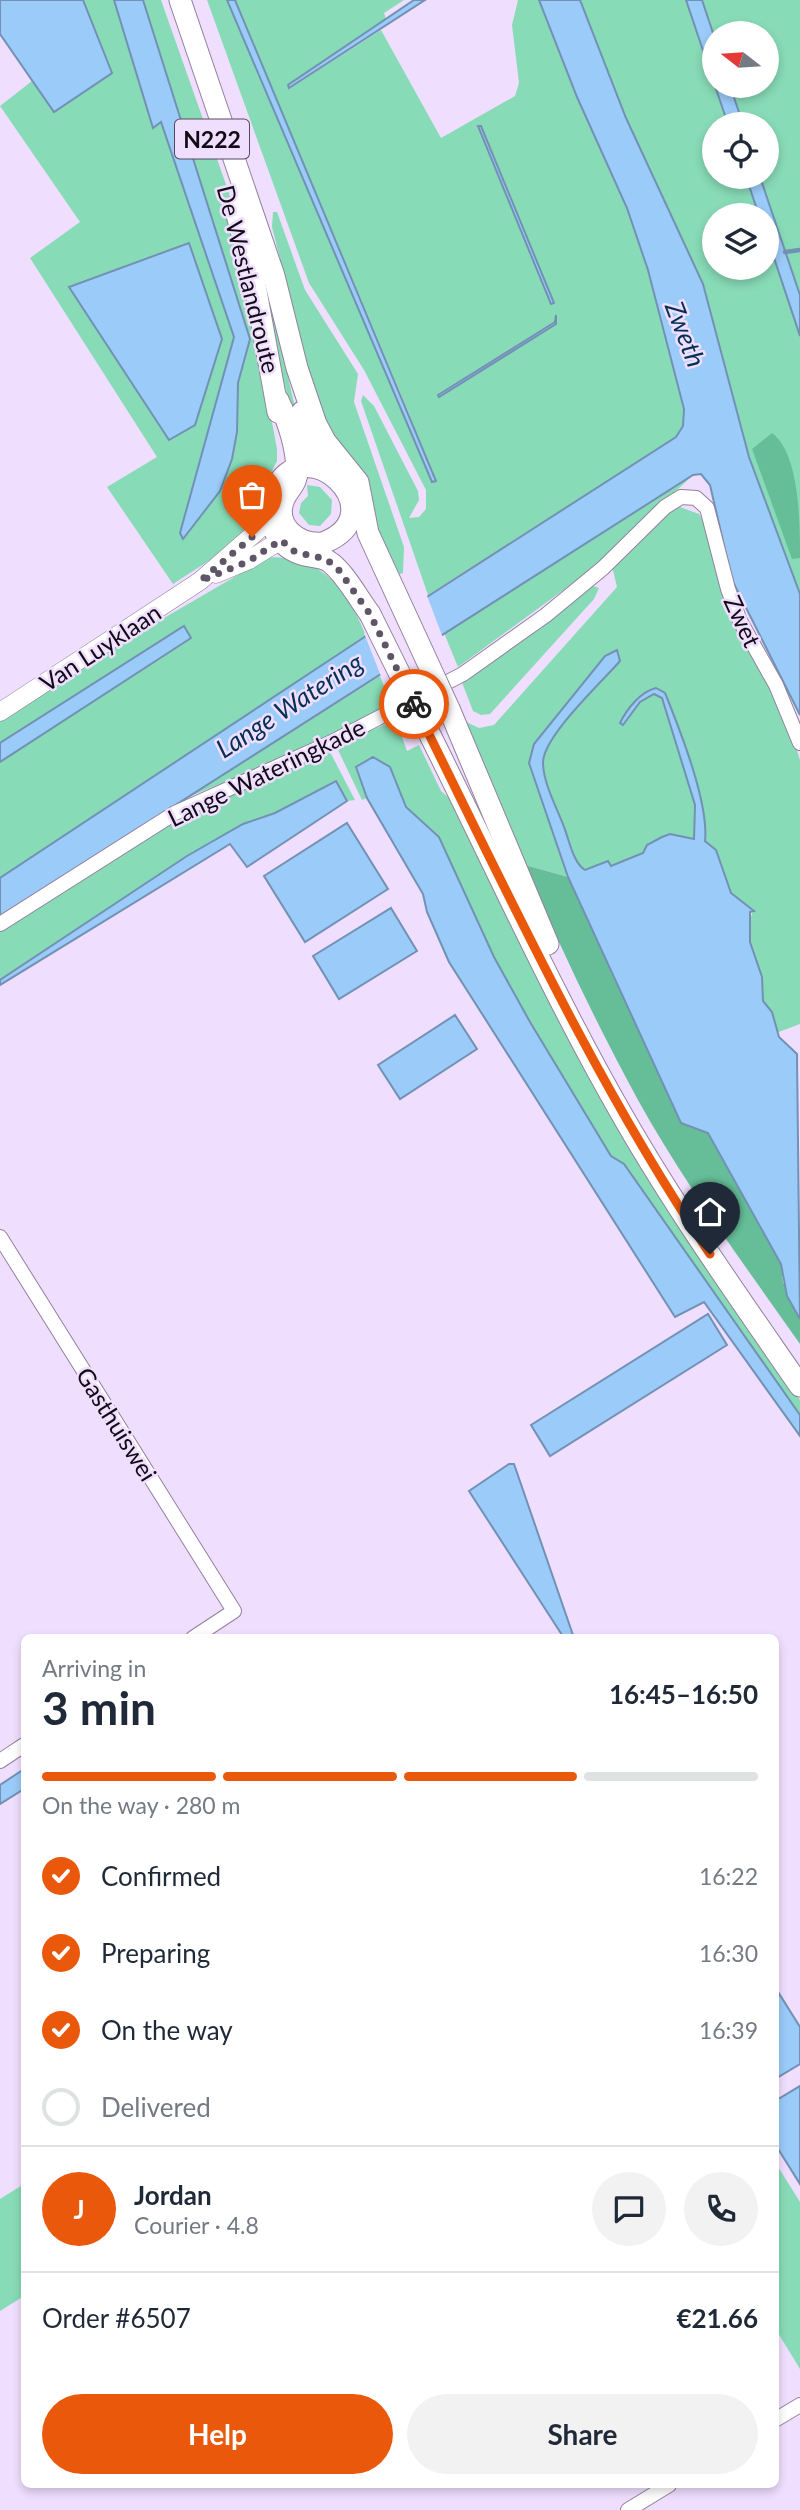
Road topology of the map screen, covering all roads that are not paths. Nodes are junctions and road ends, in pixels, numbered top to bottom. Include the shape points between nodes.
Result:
1 (164, 0) edge
2 (180, 0) edge
3 (297, 368) junction
4 (322, 469) junction
5 (289, 475) junction
6 (696, 498) joint
7 (271, 519) junction
8 (345, 526) junction
9 (288, 539) junction
10 (321, 550) junction
11 (200, 581) junction
12 (397, 596) junction
13 (0, 712) edge
14 (800, 743) edge
15 (0, 925) edge
16 (0, 1237) edge
17 (800, 1361) edge
18 (800, 1385) edge
19 (198, 1634) edge
20 (21, 1747) edge
21 (0, 1761) edge
22 (800, 2405) edge
23 (779, 2418) edge
24 (664, 2488) edge
25 (628, 2510) edge

1 - 5 main road, De Westlandroute / N222 via 237,215 278,400 287,418
2 - 3 main road, De Westlandroute / N222 via 274,276
3 - 4 main road, De Westlandroute / N222 via 309,447
3 - 12 main road, De Westlandroute / N222 via 325,441 358,482 368,533
4 - 5 main road
4 - 8 main road, N222 via 339,478 349,495 351,508
5 - 7 main road, N222 via 271,502
5 - 9 main road via 296,481 282,509
6 - 14 street, Zwet via 707,508 727,589 740,621 776,685
6 - 15 street, Lange Wateringkade via 681,497 665,507 547,615 463,674 331,743 176,813
7 - 9 main road
7 - 11 street, Van Luyklaan
8 - 10 main road
8 - 12 main road, De Westlandroute / N222
9 - 10 main road via 295,552
9 - 11 street, Van Luyklaan
10 - 18 main road, bridge via 370,614 620,1113
11 - 13 street, Van Luyklaan
12 - 17 main road, De Westlandroute / N222, bridge via 538,921 615,1076 700,1216
16 - 19 street, Gasthuiswei via 234,1611
20 - 21 street
22 - 23 street
24 - 25 street

